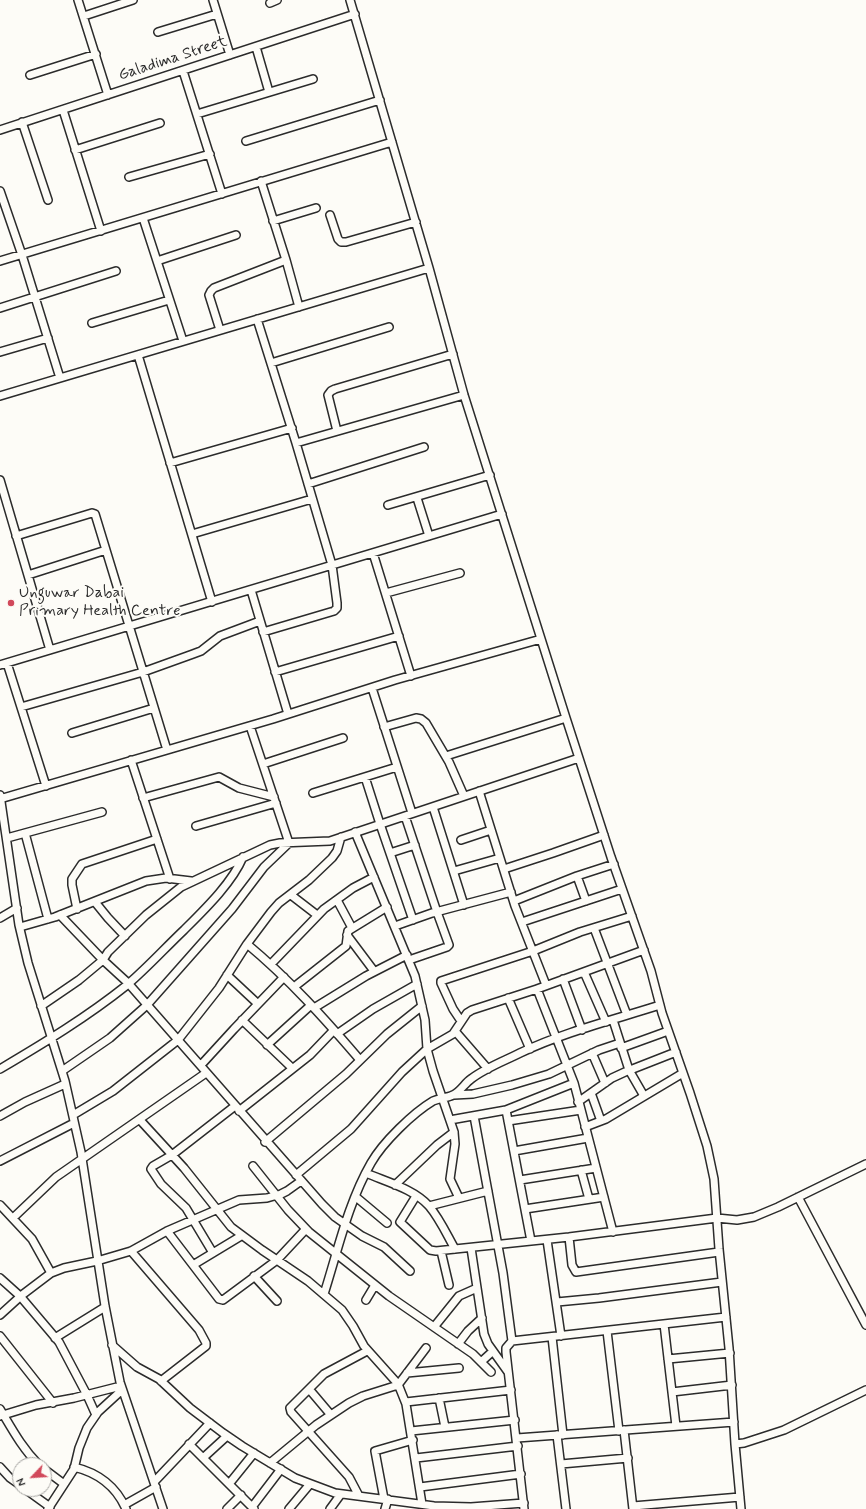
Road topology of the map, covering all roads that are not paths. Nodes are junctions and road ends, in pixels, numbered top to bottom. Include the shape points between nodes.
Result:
1 (78, 0) edge
2 (133, 0) edge
3 (213, 0) edge
4 (277, 0) edge
5 (350, 0) edge
6 (270, 2) dead end
7 (217, 14) junction
8 (355, 14) junction
9 (84, 16) junction
10 (158, 32) dead end
11 (256, 47) junction
12 (96, 54) junction
13 (230, 55) junction
14 (183, 71) junction
15 (30, 75) dead end
16 (313, 78) dead end
17 (269, 92) junction
18 (108, 95) junction
19 (380, 100) junction
20 (63, 110) junction
21 (197, 114) junction
22 (22, 122) junction
23 (160, 124) dead end
24 (0, 130) edge
25 (246, 141) dead end
26 (392, 142) junction
27 (75, 150) junction
28 (210, 154) junction
29 (129, 177) dead end
30 (262, 181) junction
31 (0, 191) edge
32 (222, 194) junction
33 (48, 200) dead end
34 (316, 208) dead end
35 (330, 215) dead end
36 (143, 218) junction
37 (273, 221) junction
38 (416, 222) junction
39 (101, 231) junction
40 (236, 235) dead end
41 (22, 255) junction
42 (157, 260) junction
43 (286, 260) junction
44 (0, 261) edge
45 (429, 268) junction
46 (116, 271) dead end
47 (35, 297) junction
48 (169, 300) junction
49 (299, 307) junction
50 (0, 308) edge
51 (257, 319) junction
52 (92, 323) dead end
53 (389, 327) dead end
54 (220, 330) junction
55 (48, 338) junction
56 (183, 341) junction
57 (0, 352) edge
58 (138, 354) junction
59 (453, 354) junction
60 (271, 363) junction
61 (60, 378) junction
62 (464, 395) junction
63 (0, 396) edge
64 (292, 428) junction
65 (337, 431) junction
66 (296, 442) junction
67 (424, 447) dead end
68 (170, 463) junction
69 (490, 476) junction
70 (0, 480) edge
71 (308, 484) junction
72 (417, 498) junction
73 (312, 499) junction
74 (388, 505) dead end
75 (502, 514) junction
76 (192, 534) junction
77 (16, 536) junction
78 (429, 536) junction
79 (106, 550) junction
80 (374, 553) junction
81 (332, 565) junction
82 (460, 573) dead end
83 (28, 575) junction
84 (250, 590) junction
85 (386, 593) junction
86 (212, 602) junction
87 (260, 620) junction
88 (129, 626) junction
89 (263, 632) junction
90 (399, 636) junction
91 (541, 639) junction
92 (50, 650) junction
93 (4, 664) edge
94 (143, 672) junction
95 (275, 672) junction
96 (411, 676) junction
97 (372, 688) junction
98 (21, 706) junction
99 (154, 708) junction
100 (288, 714) junction
101 (566, 718) junction
102 (250, 726) junction
103 (384, 728) junction
104 (72, 733) dead end
105 (343, 738) dead end
106 (167, 750) junction
107 (446, 756) junction
108 (579, 758) junction
109 (131, 760) junction
110 (263, 764) junction
111 (397, 768) junction
112 (365, 777) junction
113 (46, 786) junction
114 (479, 791) junction
115 (313, 793) dead end
116 (464, 796) junction
117 (0, 798) edge
118 (143, 798) junction
119 (275, 800) junction
120 (433, 807) junction
121 (102, 812) dead end
122 (409, 815) junction
123 (380, 824) junction
124 (196, 826) dead end
125 (491, 830) junction
126 (355, 832) junction
127 (25, 834) junction
128 (604, 834) junction
129 (341, 837) junction
130 (7, 838) junction
131 (157, 839) junction
132 (461, 840) dead end
133 (289, 843) junction
134 (415, 845) junction
135 (390, 853) junction
136 (244, 857) junction
137 (500, 858) junction
138 (614, 864) junction
139 (504, 869) junction
140 (454, 872) junction
141 (577, 876) junction
142 (374, 877) junction
143 (170, 879) junction
144 (191, 881) junction
145 (622, 889) junction
146 (511, 892) junction
147 (291, 895) junction
148 (337, 900) junction
149 (514, 901) junction
150 (586, 901) junction
151 (95, 902) junction
152 (464, 904) junction
153 (387, 907) junction
154 (17, 908) junction
155 (77, 909) junction
156 (437, 912) junction
157 (60, 915) junction
158 (317, 915) junction
159 (632, 916) junction
160 (0, 918) edge
161 (48, 919) junction
162 (413, 920) junction
163 (522, 922) junction
164 (394, 926) junction
165 (20, 927) junction
166 (352, 928) junction
167 (594, 928) junction
168 (347, 934) junction
169 (125, 936) junction
170 (247, 944) junction
171 (532, 950) junction
172 (644, 950) junction
173 (408, 958) junction
174 (103, 960) junction
175 (607, 963) junction
176 (271, 964) junction
177 (374, 971) junction
178 (584, 972) junction
179 (227, 975) junction
180 (284, 977) junction
181 (563, 979) junction
182 (128, 983) junction
183 (417, 984) junction
184 (546, 985) junction
185 (294, 987) junction
186 (537, 989) junction
187 (508, 998) junction
188 (258, 1004) junction
189 (147, 1005) junction
190 (660, 1005) junction
191 (41, 1006) junction
192 (312, 1006) junction
193 (422, 1006) junction
194 (628, 1015) junction
195 (242, 1020) junction
196 (461, 1021) junction
197 (609, 1021) junction
198 (582, 1030) junction
199 (455, 1031) junction
200 (668, 1031) junction
201 (336, 1032) junction
202 (556, 1038) junction
203 (51, 1039) junction
204 (178, 1040) junction
205 (267, 1045) junction
206 (620, 1045) junction
207 (427, 1049) junction
208 (530, 1049) junction
209 (676, 1052) junction
210 (592, 1053) junction
211 (360, 1060) junction
212 (201, 1065) junction
213 (567, 1066) junction
214 (292, 1068) junction
215 (0, 1069) edge
216 (488, 1069) junction
217 (629, 1070) junction
218 (62, 1071) junction
219 (683, 1072) junction
220 (206, 1073) junction
221 (574, 1083) junction
222 (605, 1083) junction
223 (65, 1084) junction
224 (591, 1092) junction
225 (454, 1095) junction
226 (644, 1096) junction
227 (442, 1097) junction
228 (578, 1102) junction
229 (237, 1108) junction
230 (506, 1110) junction
231 (581, 1110) junction
232 (73, 1115) junction
233 (0, 1116) edge
234 (474, 1116) junction
235 (140, 1120) junction
236 (450, 1120) junction
237 (508, 1121) junction
238 (601, 1121) junction
239 (74, 1123) junction
240 (585, 1127) junction
241 (454, 1132) junction
242 (588, 1138) junction
243 (266, 1142) junction
244 (514, 1151) junction
245 (172, 1154) junction
246 (82, 1160) junction
247 (0, 1161) edge
248 (866, 1164) edge
249 (252, 1166) dead end
250 (596, 1168) junction
251 (582, 1170) junction
252 (366, 1173) junction
253 (298, 1178) junction
254 (520, 1180) junction
255 (395, 1185) junction
256 (488, 1191) junction
257 (276, 1195) junction
258 (416, 1196) junction
259 (356, 1197) junction
260 (604, 1197) junction
261 (798, 1197) junction
262 (460, 1198) junction
263 (589, 1199) junction
264 (0, 1205) edge
265 (429, 1206) junction
266 (525, 1209) junction
267 (217, 1210) junction
268 (13, 1218) junction
269 (717, 1218) junction
270 (193, 1220) junction
271 (387, 1223) dead end
272 (345, 1224) junction
273 (306, 1229) junction
274 (167, 1231) junction
275 (613, 1232) junction
276 (241, 1236) junction
277 (568, 1237) junction
278 (547, 1240) junction
279 (531, 1242) junction
280 (497, 1245) junction
281 (471, 1248) junction
282 (455, 1249) junction
283 (131, 1251) junction
284 (441, 1251) junction
285 (337, 1252) junction
286 (719, 1252) junction
287 (214, 1253) junction
288 (277, 1260) junction
289 (97, 1261) junction
290 (193, 1265) junction
291 (410, 1271) dead end
292 (51, 1273) junction
293 (254, 1276) junction
294 (0, 1278) edge
295 (722, 1282) junction
296 (375, 1285) junction
297 (449, 1285) dead end
298 (477, 1288) junction
299 (324, 1294) junction
300 (20, 1296) junction
301 (366, 1300) dead end
302 (277, 1301) dead end
303 (557, 1302) junction
304 (105, 1307) junction
305 (0, 1315) edge
306 (482, 1318) junction
307 (726, 1318) junction
308 (664, 1324) junction
309 (866, 1325) edge
310 (434, 1327) junction
311 (607, 1331) junction
312 (0, 1336) edge
313 (561, 1336) junction
314 (552, 1337) junction
315 (56, 1338) junction
316 (512, 1342) junction
317 (112, 1344) junction
318 (458, 1344) junction
319 (426, 1348) dead end
320 (367, 1351) junction
321 (493, 1351) junction
322 (730, 1353) junction
323 (668, 1359) junction
324 (481, 1362) junction
325 (459, 1368) dead end
326 (491, 1372) dead end
327 (407, 1373) junction
328 (509, 1374) junction
329 (161, 1381) junction
330 (398, 1385) junction
331 (732, 1385) junction
332 (121, 1388) junction
333 (309, 1389) junction
334 (511, 1390) junction
335 (866, 1390) edge
336 (672, 1392) junction
337 (87, 1395) junction
338 (439, 1398) junction
339 (406, 1402) junction
340 (53, 1403) junction
341 (1, 1413) edge
342 (96, 1415) junction
343 (331, 1415) junction
344 (515, 1420) junction
345 (734, 1422) junction
346 (210, 1423) junction
347 (676, 1426) junction
348 (445, 1427) junction
349 (308, 1431) junction
350 (411, 1431) junction
351 (622, 1431) junction
352 (560, 1435) junction
353 (227, 1436) junction
354 (413, 1440) junction
355 (517, 1442) junction
356 (189, 1444) junction
357 (735, 1444) junction
358 (254, 1454) junction
359 (31, 1457) edge
360 (203, 1458) junction
361 (416, 1458) junction
362 (628, 1458) junction
363 (270, 1463) junction
364 (560, 1464) junction
365 (0, 1467) edge
366 (74, 1467) junction
367 (281, 1469) junction
368 (521, 1474) junction
369 (52, 1475) edge
370 (12, 1480) edge
371 (64, 1484) junction
372 (229, 1484) junction
373 (310, 1484) junction
374 (155, 1485) junction
375 (420, 1487) junction
376 (341, 1494) junction
377 (241, 1495) junction
378 (359, 1496) junction
379 (35, 1497) edge
380 (740, 1497) junction
381 (386, 1499) junction
382 (422, 1504) junction
383 (524, 1506) edge
384 (125, 1507) edge
385 (49, 1508) edge
386 (253, 1508) edge
387 (633, 1508) edge
388 (163, 1509) edge
389 (227, 1509) edge
390 (289, 1509) edge
391 (330, 1509) edge
392 (385, 1509) edge
393 (566, 1509) edge
394 (741, 1509) edge

1 - 9 street
2 - 9 street
3 - 7 street
4 - 6 street
5 - 8 street
7 - 10 street
7 - 13 street
8 - 11 street, Galadima Street
8 - 19 street
9 - 12 street
11 - 13 street, Galadima Street
11 - 17 street
12 - 15 street
12 - 18 street
13 - 14 street, Galadima Street
14 - 18 street, Galadima Street
14 - 21 street
16 - 17 street
17 - 21 street
18 - 20 street, Galadima Street
19 - 25 street
19 - 26 street
20 - 22 street, Galadima Street
20 - 27 street
21 - 28 street
22 - 24 street, Galadima Street
22 - 33 street
23 - 27 street
26 - 30 street
26 - 38 street
27 - 39 street
28 - 29 street
28 - 32 street
30 - 32 street
30 - 37 street
31 - 41 street
32 - 36 street
34 - 37 street
35 - 38 street via 341,242
36 - 39 street
36 - 42 street
37 - 43 street
38 - 45 street
39 - 41 street
40 - 42 street
41 - 44 street
41 - 47 street
42 - 48 street
43 - 49 street
43 - 54 street via 210,291
45 - 49 street
45 - 59 street
46 - 47 street
47 - 50 street
47 - 55 street
48 - 52 street
48 - 56 street
49 - 51 street
51 - 54 street
51 - 60 street
53 - 60 street
54 - 56 street
55 - 57 street
55 - 61 street
56 - 58 street
58 - 61 street
58 - 68 street
59 - 62 street
59 - 65 street via 331,391 328,395
60 - 64 street
61 - 63 street
62 - 65 street
62 - 69 street
64 - 66 street
64 - 68 street
65 - 66 street
66 - 71 street
67 - 71 street
68 - 76 street
69 - 72 street
69 - 75 street
70 - 77 street
71 - 73 street
72 - 74 street
72 - 78 street
73 - 76 street
73 - 81 street
75 - 78 street
75 - 91 street
76 - 86 street
77 - 79 street via 92,513 95,514
77 - 83 street
78 - 80 street
79 - 83 street
79 - 88 street
80 - 81 street
80 - 85 street
81 - 84 street
81 - 89 street via 337,603 334,611
82 - 85 street
83 - 92 street
84 - 86 street
84 - 87 street
85 - 90 street
86 - 88 street
87 - 89 street
87 - 94 street via 220,636 201,651
88 - 92 street
88 - 94 street
89 - 95 street
90 - 95 street
90 - 96 street
91 - 96 street
91 - 101 street
92 - 93 street
93 - 98 street
94 - 98 street
94 - 99 street
95 - 100 street
96 - 97 street
97 - 100 street
97 - 103 street
98 - 113 street
99 - 104 street
99 - 106 street
100 - 102 street
101 - 107 street
101 - 108 street
102 - 106 street
102 - 110 street
103 - 107 street via 416,718 421,719
103 - 111 street
105 - 110 street
106 - 109 street
107 - 116 street
108 - 114 street
108 - 128 street
109 - 113 street
109 - 118 street
110 - 119 street
111 - 112 street
111 - 122 street
112 - 115 street
112 - 123 street
113 - 117 street
114 - 116 street
114 - 125 street
116 - 120 street
117 - 130 street
118 - 119 street via 219,778
118 - 131 street
119 - 124 street
119 - 133 street
120 - 122 street
120 - 140 street
121 - 127 street
122 - 123 street
122 - 134 street
123 - 126 street
123 - 135 street
125 - 132 street
125 - 137 street
126 - 129 street
126 - 142 street
127 - 130 street
127 - 161 street
128 - 138 street
128 - 139 street
129 - 133 street via 330,841
129 - 147 street via 332,858
130 - 154 street
131 - 143 street
131 - 155 street via 82,864 72,879
133 - 136 street via 270,845
133 - 189 street via 264,867 232,909
134 - 135 street
134 - 156 street
135 - 162 street
136 - 144 street
136 - 182 street via 236,872 209,903
137 - 139 street
137 - 140 street
138 - 141 street
138 - 145 street
139 - 146 street
140 - 152 street
141 - 149 street
141 - 150 street
142 - 148 street
142 - 153 street
143 - 144 street
143 - 151 street via 146,881
144 - 169 street via 174,891
145 - 150 street
145 - 159 street
146 - 149 street
146 - 152 street
147 - 158 street
147 - 170 street via 279,903
148 - 158 street
148 - 166 street
149 - 163 street
150 - 163 street
151 - 155 street
151 - 169 street
152 - 156 street
153 - 164 street
153 - 166 street
154 - 160 street
154 - 165 street
155 - 157 street
156 - 162 street
156 - 173 street via 448,946
157 - 161 street
157 - 174 street
158 - 176 street
159 - 167 street
159 - 172 street
161 - 165 street
162 - 164 street
163 - 171 street
164 - 173 street
165 - 191 street
166 - 168 street
167 - 171 street
167 - 175 street
168 - 177 street
168 - 185 street via 346,946
169 - 174 street
170 - 176 street
170 - 179 street
171 - 184 street
171 - 196 street via 441,981 447,998
172 - 175 street
172 - 190 street
173 - 177 street
173 - 183 street
174 - 182 street
174 - 191 street
175 - 178 street
175 - 194 street
176 - 180 street
177 - 192 street
178 - 181 street
178 - 197 street
179 - 188 street
179 - 204 street
180 - 185 street
180 - 188 street
181 - 184 street
181 - 198 street
182 - 189 street
182 - 203 street
183 - 193 street
183 - 201 street
184 - 186 street
185 - 192 street
186 - 187 street
186 - 202 street
187 - 196 street via 472,1010 466,1013
187 - 208 street
188 - 195 street
189 - 204 street
189 - 218 street via 110,1038
190 - 194 street
190 - 200 street
191 - 203 street
192 - 201 street
192 - 205 street
193 - 207 street
193 - 211 street via 386,1034
194 - 197 street
195 - 205 street
195 - 212 street
196 - 199 street
197 - 198 street
197 - 206 street
198 - 202 street
199 - 207 street
199 - 216 street
200 - 206 street
200 - 209 street
201 - 211 street
201 - 214 street
202 - 208 street
202 - 213 street
203 - 215 street
203 - 218 street
204 - 212 street
204 - 232 street via 113,1091
205 - 214 street
206 - 210 street
206 - 217 street
207 - 227 street
207 - 253 street via 402,1072 351,1129
208 - 216 street
209 - 217 street
209 - 219 street
210 - 213 street
210 - 222 street
211 - 243 street
212 - 220 street
213 - 221 street
213 - 225 street via 512,1085 473,1094
214 - 229 street
216 - 225 street via 471,1079
217 - 222 street
217 - 226 street
218 - 223 street
219 - 226 street
219 - 269 street via 707,1146 714,1179
220 - 229 street
220 - 235 street
221 - 228 street
221 - 230 street
222 - 224 street
223 - 232 street
223 - 233 street
224 - 228 street
224 - 238 street
225 - 227 street
226 - 238 street
227 - 236 street
227 - 252 street via 423,1108 384,1145
228 - 231 street
229 - 243 street
229 - 245 street
230 - 234 street
230 - 237 street
231 - 237 street
231 - 240 street
232 - 239 street
234 - 236 street
234 - 256 street
235 - 245 street
235 - 246 street
236 - 241 street
237 - 244 street
238 - 240 street
239 - 246 street
239 - 247 street
240 - 242 street
241 - 255 street
241 - 262 street via 455,1144 450,1179
242 - 244 street
242 - 250 street
243 - 253 street
244 - 254 street
245 - 267 street
245 - 270 street via 153,1166 152,1172 186,1208
246 - 268 street via 56,1177
246 - 289 street
248 - 261 street
249 - 257 street
250 - 251 street
250 - 260 street
251 - 254 street
251 - 263 street
252 - 255 street
252 - 259 street
253 - 257 street via 287,1191
253 - 272 street
254 - 266 street
255 - 258 street
256 - 262 street
256 - 280 street
257 - 267 street via 267,1198 244,1198
257 - 273 street
258 - 265 street
258 - 284 street via 400,1222 430,1250
259 - 271 street
259 - 272 street
260 - 263 street
260 - 275 street
261 - 269 street via 754,1217 737,1220
261 - 309 street
262 - 265 street
263 - 266 street
264 - 268 street
265 - 282 street
266 - 279 street
267 - 270 street
267 - 276 street
268 - 292 street via 32,1239
269 - 275 street
269 - 286 street
270 - 274 street
270 - 287 street
272 - 285 street
272 - 291 street via 366,1239 384,1247
273 - 285 street
273 - 288 street
274 - 283 street
274 - 290 street
275 - 277 street
276 - 287 street
276 - 288 street
277 - 278 street
277 - 286 street via 572,1265 576,1272
278 - 279 street
278 - 303 street
279 - 280 street
280 - 281 street
280 - 316 street
281 - 282 street
281 - 298 street
282 - 284 street
283 - 289 street
283 - 329 street via 199,1330 206,1343 206,1346
284 - 297 street
285 - 296 street
285 - 299 street
286 - 295 street
287 - 290 street
288 - 293 street
288 - 299 street
289 - 292 street
289 - 304 street
290 - 293 street via 221,1300 225,1300
292 - 300 street
293 - 302 street
294 - 300 street
295 - 303 street
295 - 307 street
296 - 301 street
296 - 310 street
298 - 306 street
298 - 310 street via 459,1296
299 - 320 street via 342,1310
300 - 305 street
300 - 315 street
303 - 313 street
304 - 315 street
304 - 317 street
306 - 318 street
306 - 321 street via 484,1334
307 - 308 street
307 - 322 street
308 - 311 street
308 - 323 street
310 - 318 street
311 - 313 street
311 - 351 street
312 - 340 street
313 - 314 street
314 - 316 street
314 - 352 street
315 - 337 street
316 - 328 street via 506,1348
317 - 329 street via 137,1367
317 - 332 street
318 - 324 street
319 - 327 street
320 - 330 street
320 - 333 street via 330,1370
321 - 324 street
321 - 328 street
322 - 323 street
322 - 331 street
323 - 336 street
324 - 326 street
325 - 327 street
327 - 330 street
328 - 334 street
329 - 346 street
330 - 339 street
330 - 343 street via 363,1396
331 - 336 street
331 - 345 street
332 - 337 street
332 - 342 street
332 - 374 street
333 - 343 street
333 - 349 street via 290,1408
334 - 338 street
334 - 344 street
335 - 357 street via 784,1430
336 - 347 street
337 - 340 street
337 - 342 street
338 - 339 street
338 - 348 street
339 - 350 street
340 - 341 street
341 - 359 street
342 - 366 street via 84,1434
343 - 349 street
344 - 348 street
344 - 355 street
345 - 347 street
345 - 357 street
346 - 353 street
346 - 356 street
347 - 351 street
348 - 350 street
349 - 363 street
349 - 378 street via 349,1477
350 - 354 street
351 - 352 street
351 - 362 street
352 - 355 street
352 - 364 street
353 - 358 street
353 - 360 street
354 - 361 street
354 - 381 street via 376,1451
355 - 361 street
355 - 368 street
356 - 360 street
356 - 374 street
357 - 380 street
358 - 363 street
358 - 372 street
360 - 372 street
361 - 375 street
362 - 364 street
362 - 387 street
363 - 367 street
364 - 393 street
365 - 370 street
366 - 371 street
366 - 384 street via 93,1472 121,1498
367 - 373 street
367 - 386 street
368 - 375 street
368 - 383 street
369 - 371 street
371 - 385 street
372 - 377 street
373 - 376 street
373 - 390 street
374 - 384 street
374 - 388 street
375 - 382 street
376 - 378 street
376 - 391 street
377 - 386 street
377 - 389 street
378 - 381 street
379 - 385 street
380 - 387 street
380 - 394 street
381 - 382 street
381 - 392 street
382 - 383 street via 471,1507

